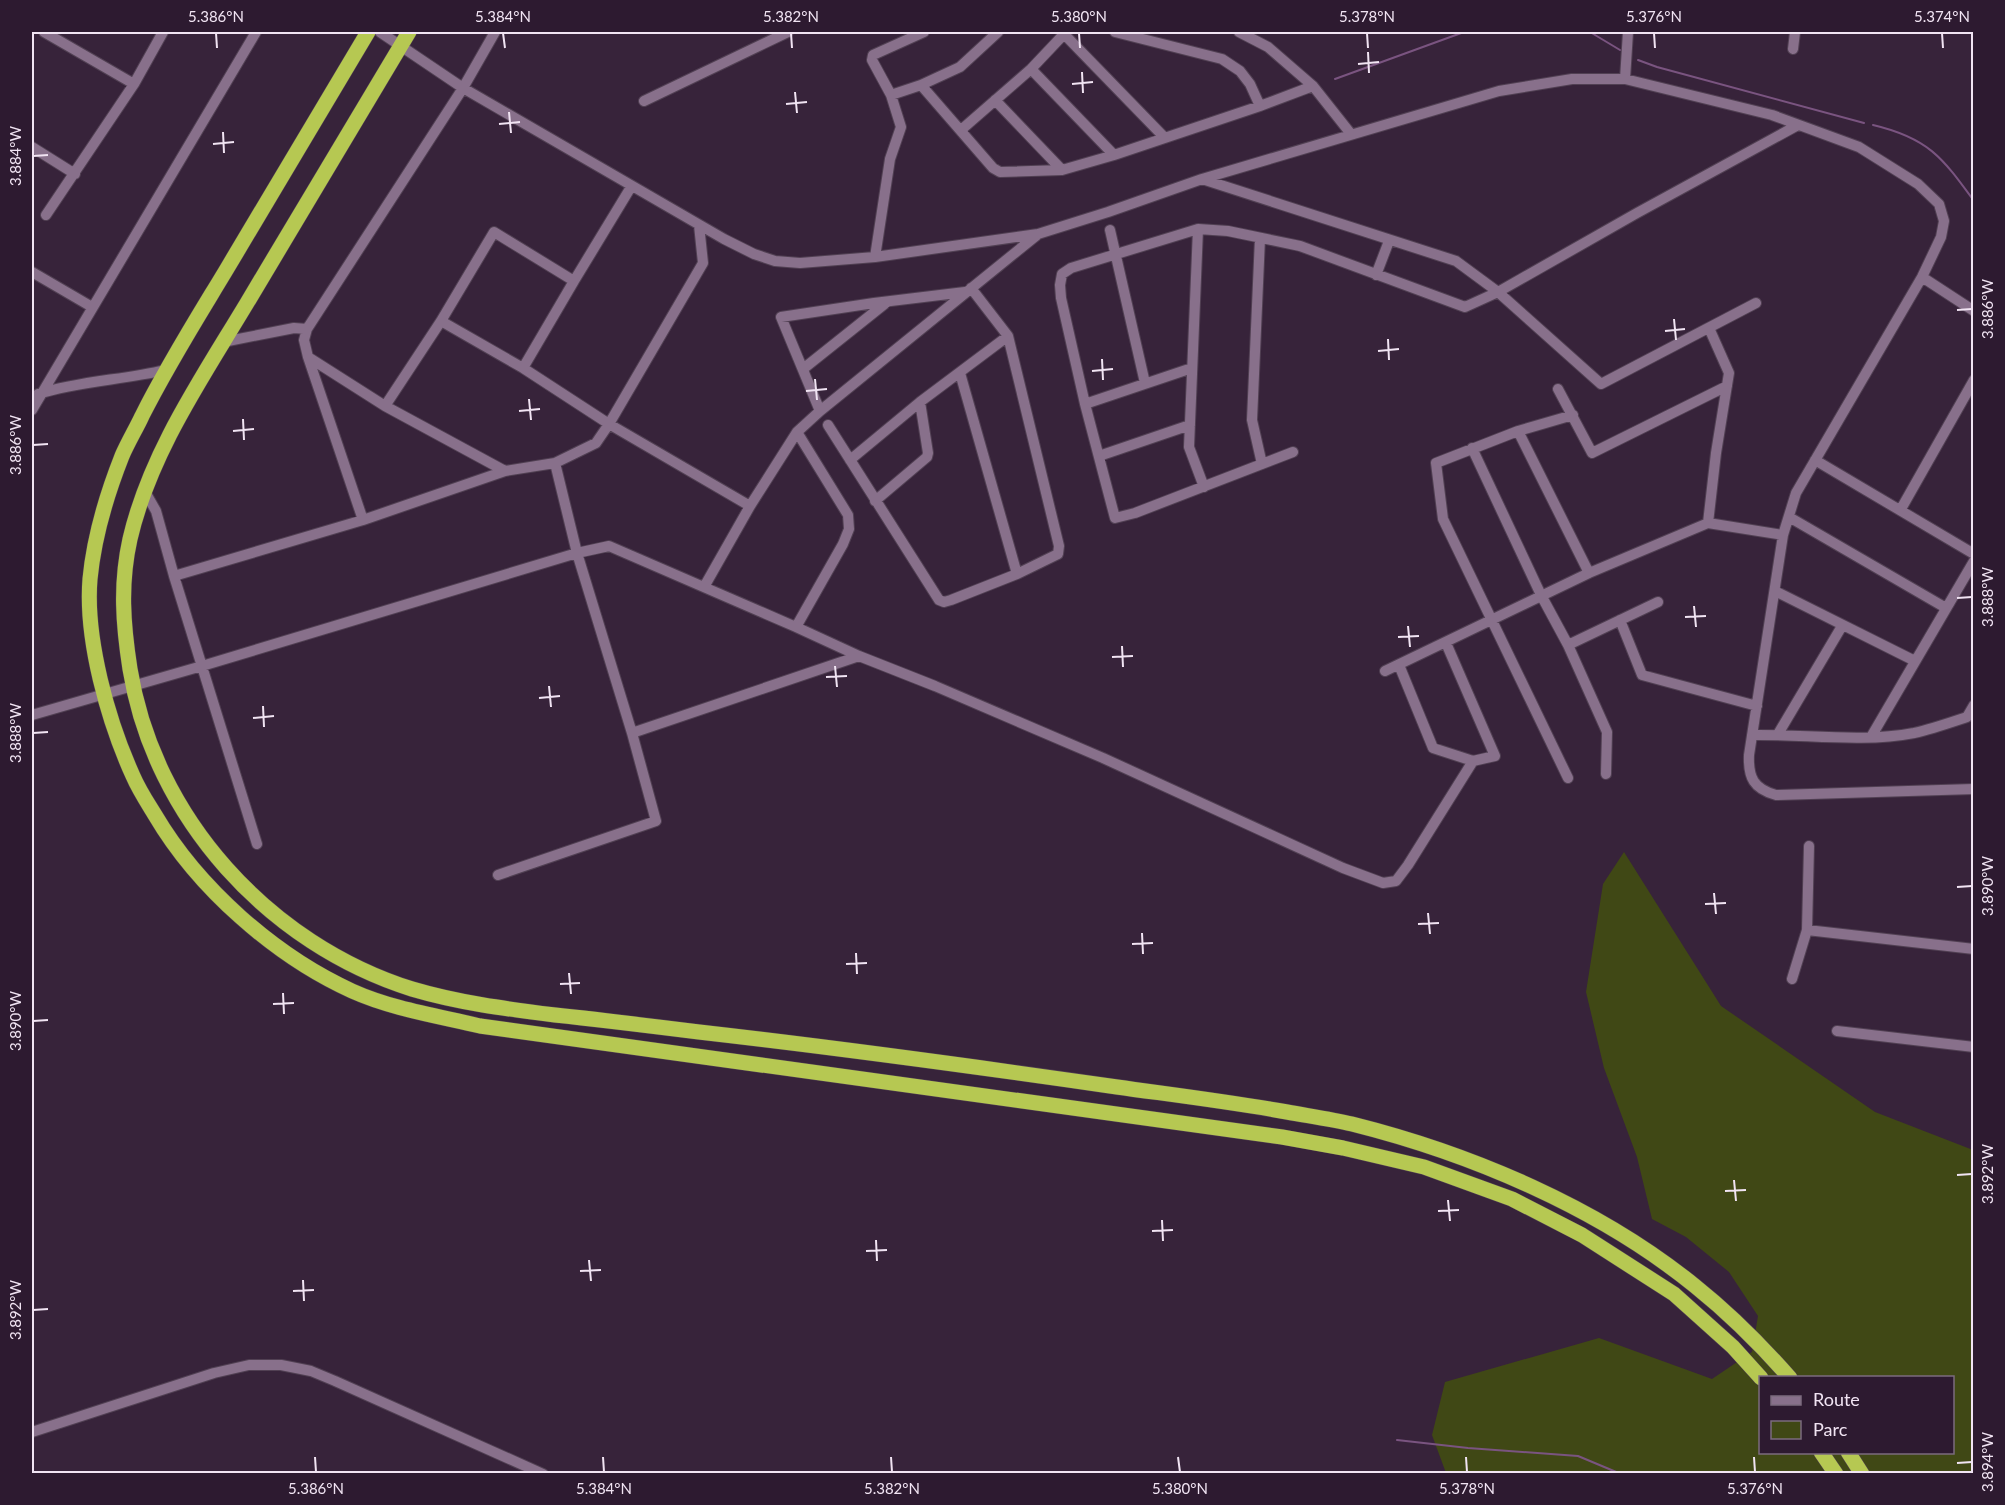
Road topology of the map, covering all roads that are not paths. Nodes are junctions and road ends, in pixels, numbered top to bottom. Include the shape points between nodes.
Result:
1 (44, 32) edge
2 (163, 32) edge
3 (256, 32) edge
4 (368, 32) edge
5 (380, 32) edge
6 (409, 32) edge
7 (495, 32) edge
8 (787, 32) edge
9 (924, 32) edge
10 (998, 32) edge
11 (1115, 32) edge
12 (1239, 32) edge
13 (1628, 32) edge
14 (1795, 32) edge
15 (1065, 33) edge
16 (401, 45) junction
17 (1793, 49) dead end
18 (1031, 69) junction
19 (1625, 79) junction
20 (134, 84) junction
21 (921, 84) junction
22 (1313, 86) junction
23 (463, 88) junction
24 (891, 95) junction
25 (995, 100) junction
26 (644, 101) dead end
27 (1260, 106) junction
28 (1798, 125) junction
29 (961, 130) junction
30 (1351, 134) junction
31 (1164, 137) junction
32 (32, 147) edge
33 (1114, 155) junction
34 (1062, 170) junction
35 (75, 174) junction
36 (1202, 179) junction
37 (631, 187) junction
38 (46, 215) dead end
39 (699, 225) junction
40 (1198, 229) junction
41 (1110, 230) dead end
42 (1038, 234) junction
43 (1260, 238) junction
44 (1389, 241) junction
45 (1115, 254) junction
46 (875, 257) junction
47 (32, 272) edge
48 (1376, 275) junction
49 (1922, 277) junction
50 (574, 281) junction
51 (968, 290) junction
52 (1498, 292) junction
53 (888, 302) junction
54 (1756, 303) dead end
55 (92, 307) junction
56 (1974, 311) edge
57 (441, 321) junction
58 (1708, 328) junction
59 (306, 329) junction
60 (1008, 336) junction
61 (223, 342) junction
62 (308, 357) junction
63 (523, 368) junction
64 (1192, 368) junction
65 (803, 369) junction
66 (165, 370) junction
67 (960, 373) junction
68 (1974, 380) edge
69 (1145, 383) junction
70 (1727, 386) junction
71 (1558, 389) dead end
72 (36, 394) edge
73 (920, 402) junction
74 (1085, 404) junction
75 (385, 406) junction
76 (32, 410) edge
77 (820, 411) junction
78 (1573, 415) junction
79 (609, 424) junction
80 (1190, 424) junction
81 (828, 425) dead end
82 (1518, 431) junction
83 (797, 432) junction
84 (1472, 448) junction
85 (1293, 452) dead end
86 (1099, 456) junction
87 (850, 460) junction
88 (1815, 460) junction
89 (555, 464) junction
90 (1262, 464) junction
91 (505, 471) junction
92 (1204, 487) junction
93 (144, 490) junction
94 (875, 501) junction
95 (750, 506) junction
96 (1901, 509) junction
97 (1789, 517) junction
98 (363, 520) junction
99 (1708, 523) junction
100 (1783, 535) junction
101 (577, 553) junction
102 (1974, 554) edge
103 (1974, 561) edge
104 (1589, 573) junction
105 (1017, 574) junction
106 (174, 576) junction
107 (1969, 579) edge
108 (704, 587) junction
109 (1774, 591) junction
110 (1541, 595) junction
111 (1658, 602) dead end
112 (1946, 608) junction
113 (1492, 620) junction
114 (1620, 620) junction
115 (1842, 626) junction
116 (796, 627) junction
117 (1446, 643) junction
118 (1568, 645) junction
119 (859, 656) junction
120 (1915, 661) junction
121 (1399, 665) junction
122 (202, 666) junction
123 (1385, 671) dead end
124 (132, 685) junction
125 (104, 693) junction
126 (1974, 705) edge
127 (1757, 706) junction
128 (32, 715) edge
129 (632, 733) junction
130 (1778, 734) junction
131 (1752, 735) junction
132 (1871, 737) junction
133 (1473, 761) junction
134 (1606, 774) dead end
135 (1568, 778) dead end
136 (1974, 789) edge
137 (257, 844) dead end
138 (1809, 846) dead end
139 (498, 874) dead end
140 (1807, 930) junction
141 (1974, 949) edge
142 (1792, 979) dead end
143 (1837, 1031) dead end
144 (1974, 1047) edge
145 (1760, 1376) edge
146 (1790, 1376) edge
147 (32, 1432) edge
148 (1822, 1454) edge
149 (1849, 1454) edge
150 (543, 1473) edge
151 (1836, 1473) edge
152 (1862, 1473) edge

1 - 20 street
2 - 20 street
3 - 55 street
4 - 66 highway
5 - 16 street
6 - 16 highway
7 - 23 street
8 - 26 street
9 - 24 street via 873,55
10 - 21 street via 960,67
11 - 27 street via 1222,59 1240,71
12 - 22 street via 1268,47
13 - 19 street
14 - 17 street
15 - 18 street
15 - 31 street
16 - 23 street
16 - 61 highway
18 - 25 street
18 - 33 street
19 - 28 street
19 - 30 street via 1572,79 1499,91
20 - 35 street
21 - 24 street
21 - 29 street
22 - 27 street
22 - 30 street
23 - 37 street
23 - 59 street
24 - 46 street via 901,127 890,159
25 - 29 street
25 - 34 street
27 - 31 street
28 - 49 street via 1859,147 1918,184 1939,204 1944,221 1941,237
28 - 52 street
29 - 34 street via 1000,172
30 - 36 street
31 - 33 street
32 - 35 street
33 - 34 street
35 - 38 street
36 - 42 street
36 - 44 street
37 - 39 street
37 - 50 street
39 - 46 street via 775,261
39 - 79 street via 703,263
40 - 43 street
40 - 45 street
40 - 64 street
41 - 45 street
42 - 46 street
42 - 51 street
43 - 48 street via 1300,246
43 - 90 street via 1252,420
44 - 48 street
44 - 52 street via 1456,261
45 - 69 street
45 - 74 street via 1062,274 1061,298
47 - 55 street
48 - 52 street via 1465,307
49 - 56 street
49 - 88 street
50 - 57 street via 494,232
50 - 63 street
51 - 53 street
51 - 60 street
51 - 77 street
52 - 58 street via 1600,384
53 - 65 street
53 - 65 street via 781,317
54 - 58 street
55 - 72 street
57 - 63 street
57 - 75 street
58 - 70 street via 1729,373
59 - 61 street
59 - 62 street
60 - 67 street
60 - 105 street via 1059,546 1058,554
61 - 93 highway
62 - 75 street
62 - 98 street
63 - 79 street
64 - 69 street
64 - 80 street
65 - 77 street
66 - 72 street
66 - 125 highway via 123,453 98,532 90,580 91,635
67 - 73 street
67 - 105 street
68 - 96 street
69 - 74 street
70 - 78 street via 1592,453
70 - 99 street
71 - 78 street
72 - 76 street
73 - 87 street
73 - 94 street via 927,457
74 - 86 street
75 - 91 street
77 - 83 street
78 - 82 street
79 - 89 street via 596,443
79 - 95 street
80 - 86 street
80 - 92 street via 1189,447
81 - 87 street
82 - 84 street
82 - 104 street
83 - 95 street
83 - 116 street via 848,515 849,529
84 - 110 street
84 - 113 street via 1436,463 1443,519
85 - 90 street
86 - 92 street via 1114,518
87 - 94 street
88 - 96 street
88 - 97 street via 1796,493
89 - 91 street
89 - 101 street
90 - 92 street
91 - 98 street
93 - 106 street via 156,511
93 - 124 highway via 123,576 123,630
94 - 105 street via 939,600 951,600
95 - 108 street
96 - 102 street
97 - 100 street
97 - 112 street
98 - 106 street
99 - 100 street
99 - 104 street
100 - 109 street
101 - 108 street via 609,546
101 - 122 street
101 - 129 street
103 - 107 street
104 - 110 street
106 - 122 street
107 - 112 street
108 - 116 street
109 - 115 street
109 - 127 street
110 - 113 street
110 - 118 street
111 - 114 street
112 - 120 street
113 - 117 street
113 - 135 street
114 - 118 street
114 - 127 street via 1642,675
115 - 120 street
115 - 130 street
116 - 119 street
117 - 121 street
117 - 133 street via 1495,756
118 - 134 street via 1607,732
119 - 129 street
119 - 133 street via 1103,758 1383,883 1396,881 1402,873
120 - 132 street
121 - 123 street
121 - 133 street via 1433,748
122 - 124 street
122 - 137 street
124 - 125 street
124 - 146 highway via 148,742 206,844 269,912 309,941 368,972 411,989 483,1006 883,1053 1349,1123 1454,1155 1520,1181 1592,1217 1694,1285
125 - 128 street
125 - 145 highway via 134,779 187,861 221,898 298,962 353,991 480,1026 1282,1137 1424,1167 1512,1199 1582,1235 1674,1294
126 - 132 street via 1967,717 1944,725
127 - 131 street
129 - 139 street via 656,821
130 - 131 street
130 - 132 street
131 - 136 street via 1748,771 1760,789 1776,795
138 - 140 street
140 - 141 street
140 - 142 street
143 - 144 street
147 - 150 street via 214,1373 249,1365 281,1365 311,1371
148 - 151 highway
149 - 152 highway

